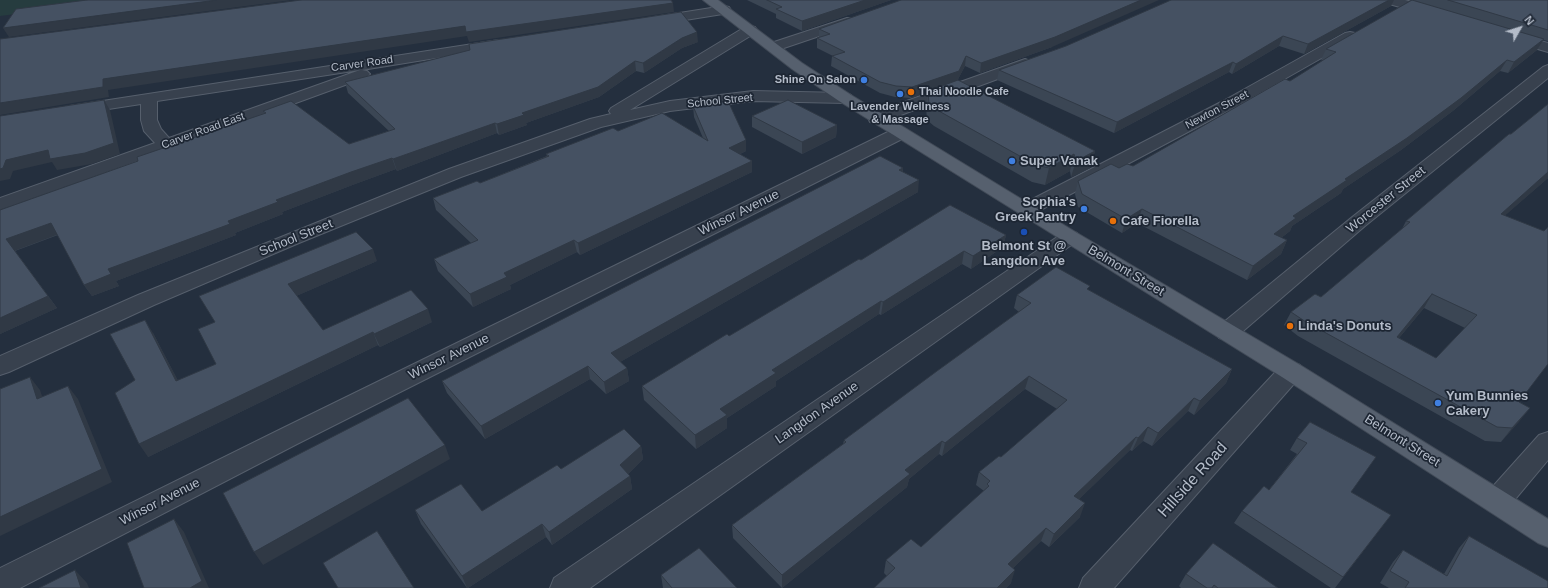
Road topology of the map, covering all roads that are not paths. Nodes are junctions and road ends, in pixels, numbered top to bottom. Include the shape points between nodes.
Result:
1 (710, 0) edge
2 (1395, 6) edge
3 (724, 10) junction
4 (1443, 16) edge
5 (856, 19) edge
6 (639, 23) edge
7 (750, 30) junction
8 (1361, 30) edge
9 (1496, 32) edge
10 (515, 41) edge
11 (773, 47) junction
12 (1548, 48) edge
13 (406, 58) junction
14 (1039, 59) edge
15 (1548, 70) edge
16 (150, 97) junction
17 (845, 98) junction
18 (63, 111) edge
19 (876, 118) junction
20 (596, 123) junction
21 (900, 133) junction
22 (166, 145) junction
23 (0, 205) edge
24 (1026, 210) junction
25 (1070, 237) junction
26 (1227, 332) junction
27 (0, 366) edge
28 (1291, 372) junction
29 (1548, 442) edge
30 (1498, 501) junction
31 (1548, 534) edge
32 (0, 583) edge
33 (565, 588) edge
34 (1094, 588) edge

1 - 3 main road, Belmont Street
2 - 4 street
3 - 6 street
3 - 7 main road, Belmont Street
5 - 11 street
7 - 11 main road, Belmont Street
7 - 20 street, School Street
8 - 24 street, Newton Street via 1231,103
9 - 12 street
10 - 13 street, Carver Road
11 - 17 main road, Belmont Street
13 - 16 street, Carver Road
13 - 22 street, Carver Road East
14 - 19 street
15 - 26 street, Worcester Street via 1358,222
16 - 18 street, Carver Road
16 - 22 street via 149,120 153,132
17 - 19 main road, Belmont Street
17 - 20 street, School Street via 754,96 670,106
19 - 21 main road, Belmont Street
20 - 27 street, School Street via 455,174 292,239 146,300
21 - 24 main road, Belmont Street
21 - 32 street, Winsor Avenue via 295,433
22 - 23 street, Carver Road East
24 - 25 main road, Belmont Street
25 - 26 main road, Belmont Street
25 - 33 street, Langdon Avenue
26 - 28 main road, Belmont Street
28 - 30 main road, Belmont Street
28 - 34 street, Hillside Road
29 - 30 street
30 - 31 main road, Belmont Street

